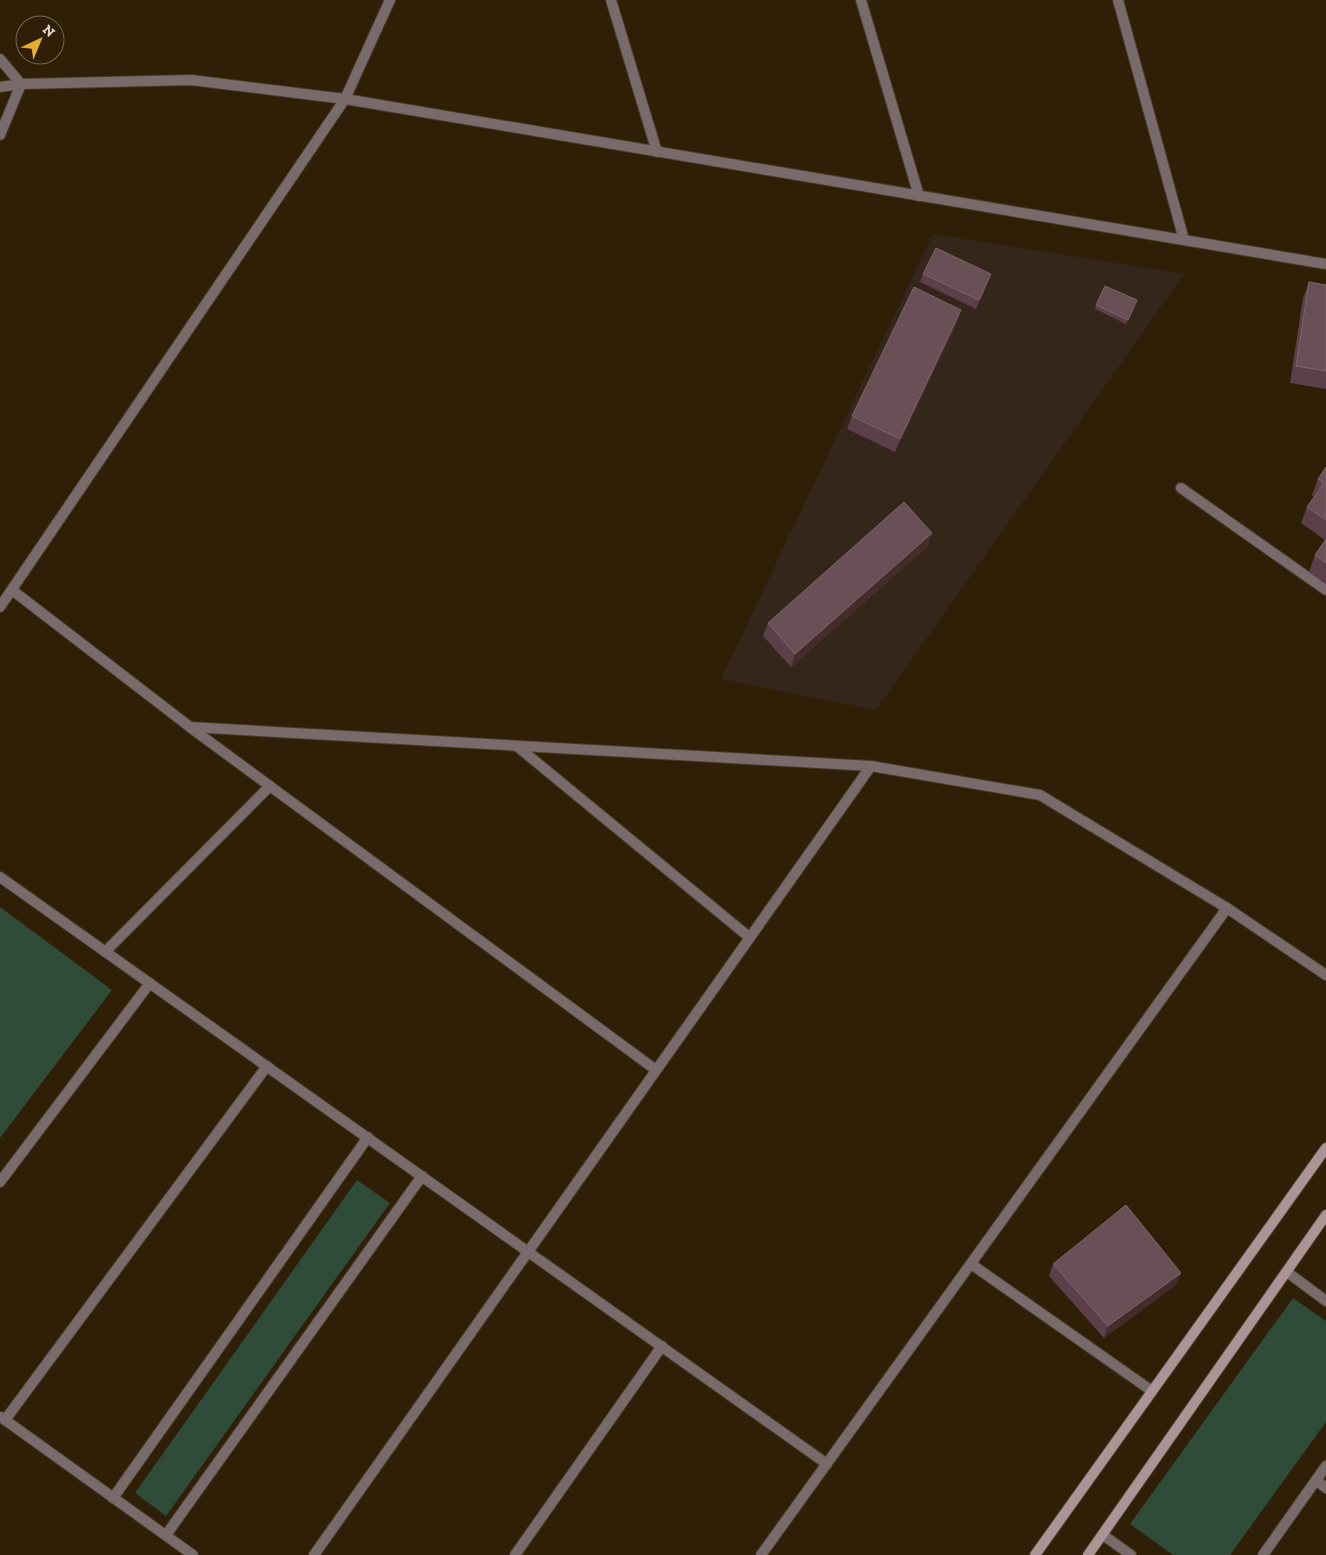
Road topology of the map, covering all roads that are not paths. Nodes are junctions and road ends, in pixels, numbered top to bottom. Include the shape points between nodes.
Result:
1 (390, 0) edge
2 (611, 0) edge
3 (861, 0) edge
4 (1118, 0) edge
5 (0, 59) edge
6 (21, 84) junction
7 (0, 87) edge
8 (345, 99) junction
9 (0, 135) edge
10 (658, 152) junction
11 (919, 196) junction
12 (1184, 240) junction
13 (1326, 264) edge
14 (1181, 488) dead end
15 (12, 590) junction
16 (1326, 590) edge
17 (0, 607) edge
18 (190, 727) junction
19 (518, 747) junction
20 (871, 766) junction
21 (270, 786) junction
22 (0, 878) edge
23 (1227, 908) junction
24 (749, 937) junction
25 (105, 952) junction
26 (1326, 975) edge
27 (150, 983) junction
28 (267, 1066) junction
29 (656, 1070) junction
30 (368, 1137) junction
31 (1326, 1148) edge
32 (422, 1176) junction
33 (0, 1182) edge
34 (1326, 1215) edge
35 (528, 1251) junction
36 (971, 1264) junction
37 (1287, 1272) junction
38 (1326, 1300) edge
39 (662, 1346) junction
40 (1152, 1391) junction
41 (2, 1418) edge
42 (827, 1464) junction
43 (1326, 1466) edge
44 (1316, 1480) junction
45 (1326, 1488) edge
46 (113, 1498) junction
47 (166, 1535) junction
48 (1103, 1535) junction
49 (193, 1555) edge
50 (314, 1555) edge
51 (515, 1555) edge
52 (761, 1555) edge
53 (1035, 1555) edge
54 (1088, 1555) edge
55 (1131, 1555) edge
56 (1263, 1555) edge

1 - 8 street
2 - 10 street
3 - 11 street
4 - 12 street
5 - 6 street
6 - 7 street
6 - 8 street via 191,80
6 - 9 street
8 - 10 street
8 - 15 street
10 - 11 street
11 - 12 street
12 - 13 street
14 - 16 street
15 - 17 street
15 - 18 street
18 - 19 street
18 - 21 street
19 - 20 street
19 - 24 street
20 - 23 street via 1040,795
20 - 24 street
21 - 25 street
21 - 29 street
22 - 25 street
23 - 26 street
23 - 36 street
24 - 29 street
25 - 27 street
27 - 28 street
27 - 33 street
28 - 30 street
28 - 41 street
29 - 35 street
30 - 32 street
30 - 46 street
31 - 40 main road
32 - 35 street
32 - 47 street
34 - 37 main road
35 - 39 street
35 - 50 street
36 - 40 street
36 - 42 street
37 - 38 street
37 - 48 main road
39 - 42 street
39 - 51 street
40 - 53 main road
41 - 46 street
42 - 52 street
43 - 44 street
44 - 45 street
44 - 56 street
46 - 47 street
47 - 49 street
48 - 54 main road
48 - 55 street

